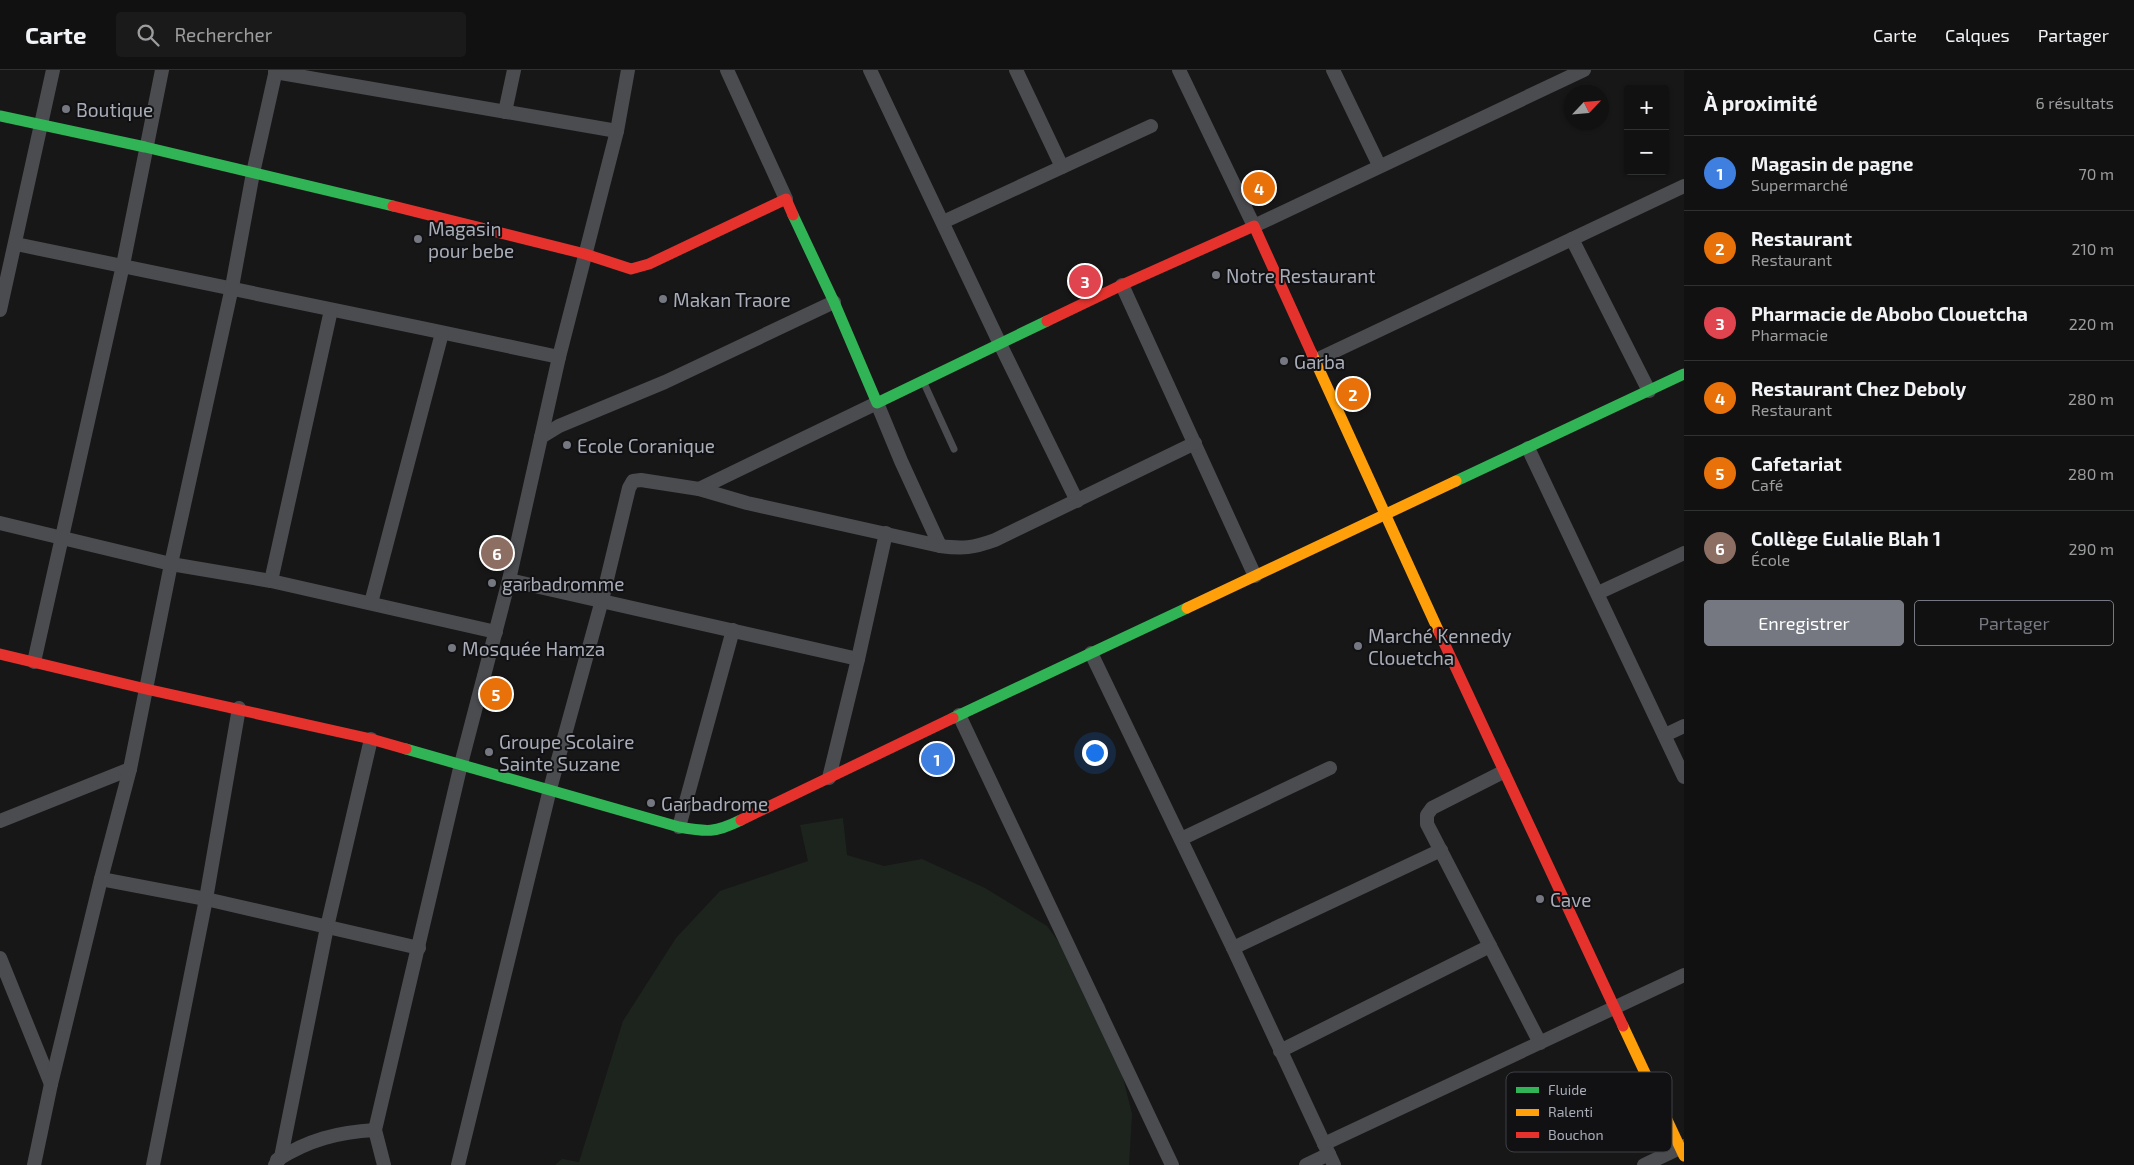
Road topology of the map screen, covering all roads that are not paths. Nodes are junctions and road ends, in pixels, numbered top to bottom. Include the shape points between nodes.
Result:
1 (53, 70) edge
2 (162, 70) edge
3 (514, 70) edge
4 (628, 70) edge
5 (728, 70) edge
6 (870, 70) edge
7 (1016, 70) edge
8 (1180, 70) edge
9 (1333, 70) edge
10 (1584, 70) edge
11 (276, 71) edge
12 (505, 112) junction
13 (0, 116) edge
14 (41, 126) junction
15 (1151, 126) dead end
16 (617, 131) junction
17 (145, 147) junction
18 (1380, 165) junction
19 (1062, 167) junction
20 (253, 173) junction
21 (1684, 186) edge
22 (786, 199) junction
23 (943, 222) junction
24 (1254, 226) junction
25 (1572, 239) junction
26 (16, 244) junction
27 (585, 254) junction
28 (123, 265) junction
29 (1122, 285) junction
30 (232, 287) junction
31 (834, 302) junction
32 (0, 310) edge
33 (331, 310) junction
34 (442, 333) junction
35 (1000, 344) junction
36 (559, 357) junction
37 (1314, 361) junction
38 (1684, 374) edge
39 (923, 381) junction
40 (1649, 391) junction
41 (877, 403) junction
42 (541, 437) junction
43 (1195, 444) junction
44 (1528, 448) junction
45 (954, 449) dead end
46 (699, 490) junction
47 (1077, 501) junction
48 (1385, 515) junction
49 (0, 523) edge
50 (886, 533) junction
51 (62, 539) junction
52 (940, 546) junction
53 (1684, 553) edge
54 (171, 564) junction
55 (1254, 576) junction
56 (509, 580) junction
57 (271, 582) junction
58 (1598, 593) junction
59 (602, 600) junction
60 (371, 603) junction
61 (733, 630) junction
62 (496, 632) junction
63 (1091, 653) junction
64 (0, 654) edge
65 (858, 659) junction
66 (34, 662) junction
67 (146, 689) junction
68 (239, 708) junction
69 (959, 715) junction
70 (1684, 726) edge
71 (1665, 735) junction
72 (371, 739) junction
73 (461, 764) junction
74 (1330, 768) dead end
75 (130, 770) junction
76 (1503, 772) junction
77 (829, 778) junction
78 (1684, 778) edge
79 (550, 789) junction
80 (0, 821) edge
81 (679, 827) junction
82 (1181, 840) junction
83 (1441, 850) junction
84 (101, 879) junction
85 (206, 899) junction
86 (327, 927) junction
87 (1490, 946) junction
88 (419, 948) junction
89 (1233, 948) junction
90 (0, 958) edge
91 (1684, 975) edge
92 (1614, 1009) junction
93 (1540, 1043) junction
94 (1280, 1051) junction
95 (1645, 1072) edge
96 (51, 1084) junction
97 (1672, 1128) edge
98 (375, 1130) junction
99 (1683, 1150) edge
100 (1329, 1154) edge
101 (275, 1162) edge
102 (34, 1165) edge
103 (153, 1165) edge
104 (384, 1165) edge
105 (458, 1165) edge
106 (1172, 1165) edge
107 (1306, 1165) edge
108 (1644, 1165) edge

1 - 14 street
2 - 17 street
3 - 12 street
4 - 16 street
5 - 22 street
6 - 23 street
7 - 19 street
8 - 24 street
9 - 18 street
10 - 18 street
11 - 12 street
11 - 20 street
12 - 16 street
13 - 14 street
14 - 17 street
14 - 26 street
15 - 19 street
16 - 27 street
17 - 20 street
17 - 28 street
18 - 24 street
19 - 23 street
20 - 27 street
20 - 30 street
21 - 25 street
22 - 27 street via 631,269
22 - 31 street
23 - 35 street
24 - 29 street
24 - 37 street
25 - 37 street
25 - 40 street
26 - 28 street
26 - 32 street
27 - 36 street
28 - 30 street
28 - 51 street
29 - 35 street
29 - 43 street
30 - 33 street
30 - 54 street
31 - 41 street
31 - 42 street
33 - 34 street
33 - 57 street
34 - 36 street
34 - 60 street
35 - 39 street
35 - 47 street
36 - 42 street
37 - 48 street
38 - 40 street
39 - 41 street
39 - 45 lane
40 - 44 street
41 - 46 street
41 - 52 street
42 - 56 street
43 - 47 street
43 - 55 street
44 - 48 street
44 - 58 street
46 - 50 street
46 - 59 street via 641,480 633,482
47 - 52 street via 973,548
48 - 55 street
48 - 76 street
49 - 51 street
50 - 52 street
50 - 65 street
51 - 54 street
51 - 66 street
53 - 58 street
54 - 57 street
54 - 67 street
55 - 63 street
56 - 59 street
56 - 62 street
57 - 60 street
58 - 71 street
59 - 61 street
59 - 79 street
60 - 62 street
61 - 65 street
61 - 81 street
62 - 73 street
63 - 69 street
63 - 82 street
64 - 66 street
65 - 77 street
66 - 67 street
67 - 68 street
67 - 75 street
68 - 72 street
68 - 85 street
69 - 77 street
69 - 106 street
70 - 71 street
71 - 78 street
72 - 73 street
72 - 86 street
73 - 79 street
73 - 88 street
74 - 82 street
75 - 80 street
75 - 84 street
76 - 83 street via 1432,808 1427,824
76 - 92 street
77 - 81 street via 725,828 708,832
79 - 81 street
79 - 105 street
82 - 89 street
83 - 87 street
83 - 89 street
84 - 85 street
84 - 96 street
85 - 86 street
85 - 103 street
86 - 88 street
86 - 101 street
87 - 93 street
87 - 94 street
88 - 98 street
89 - 94 street
90 - 96 street
91 - 92 street
92 - 93 street
92 - 95 street
93 - 100 street
94 - 100 street
96 - 102 street
97 - 99 street
98 - 101 street via 328,1136
98 - 104 street
99 - 108 street
100 - 107 street

